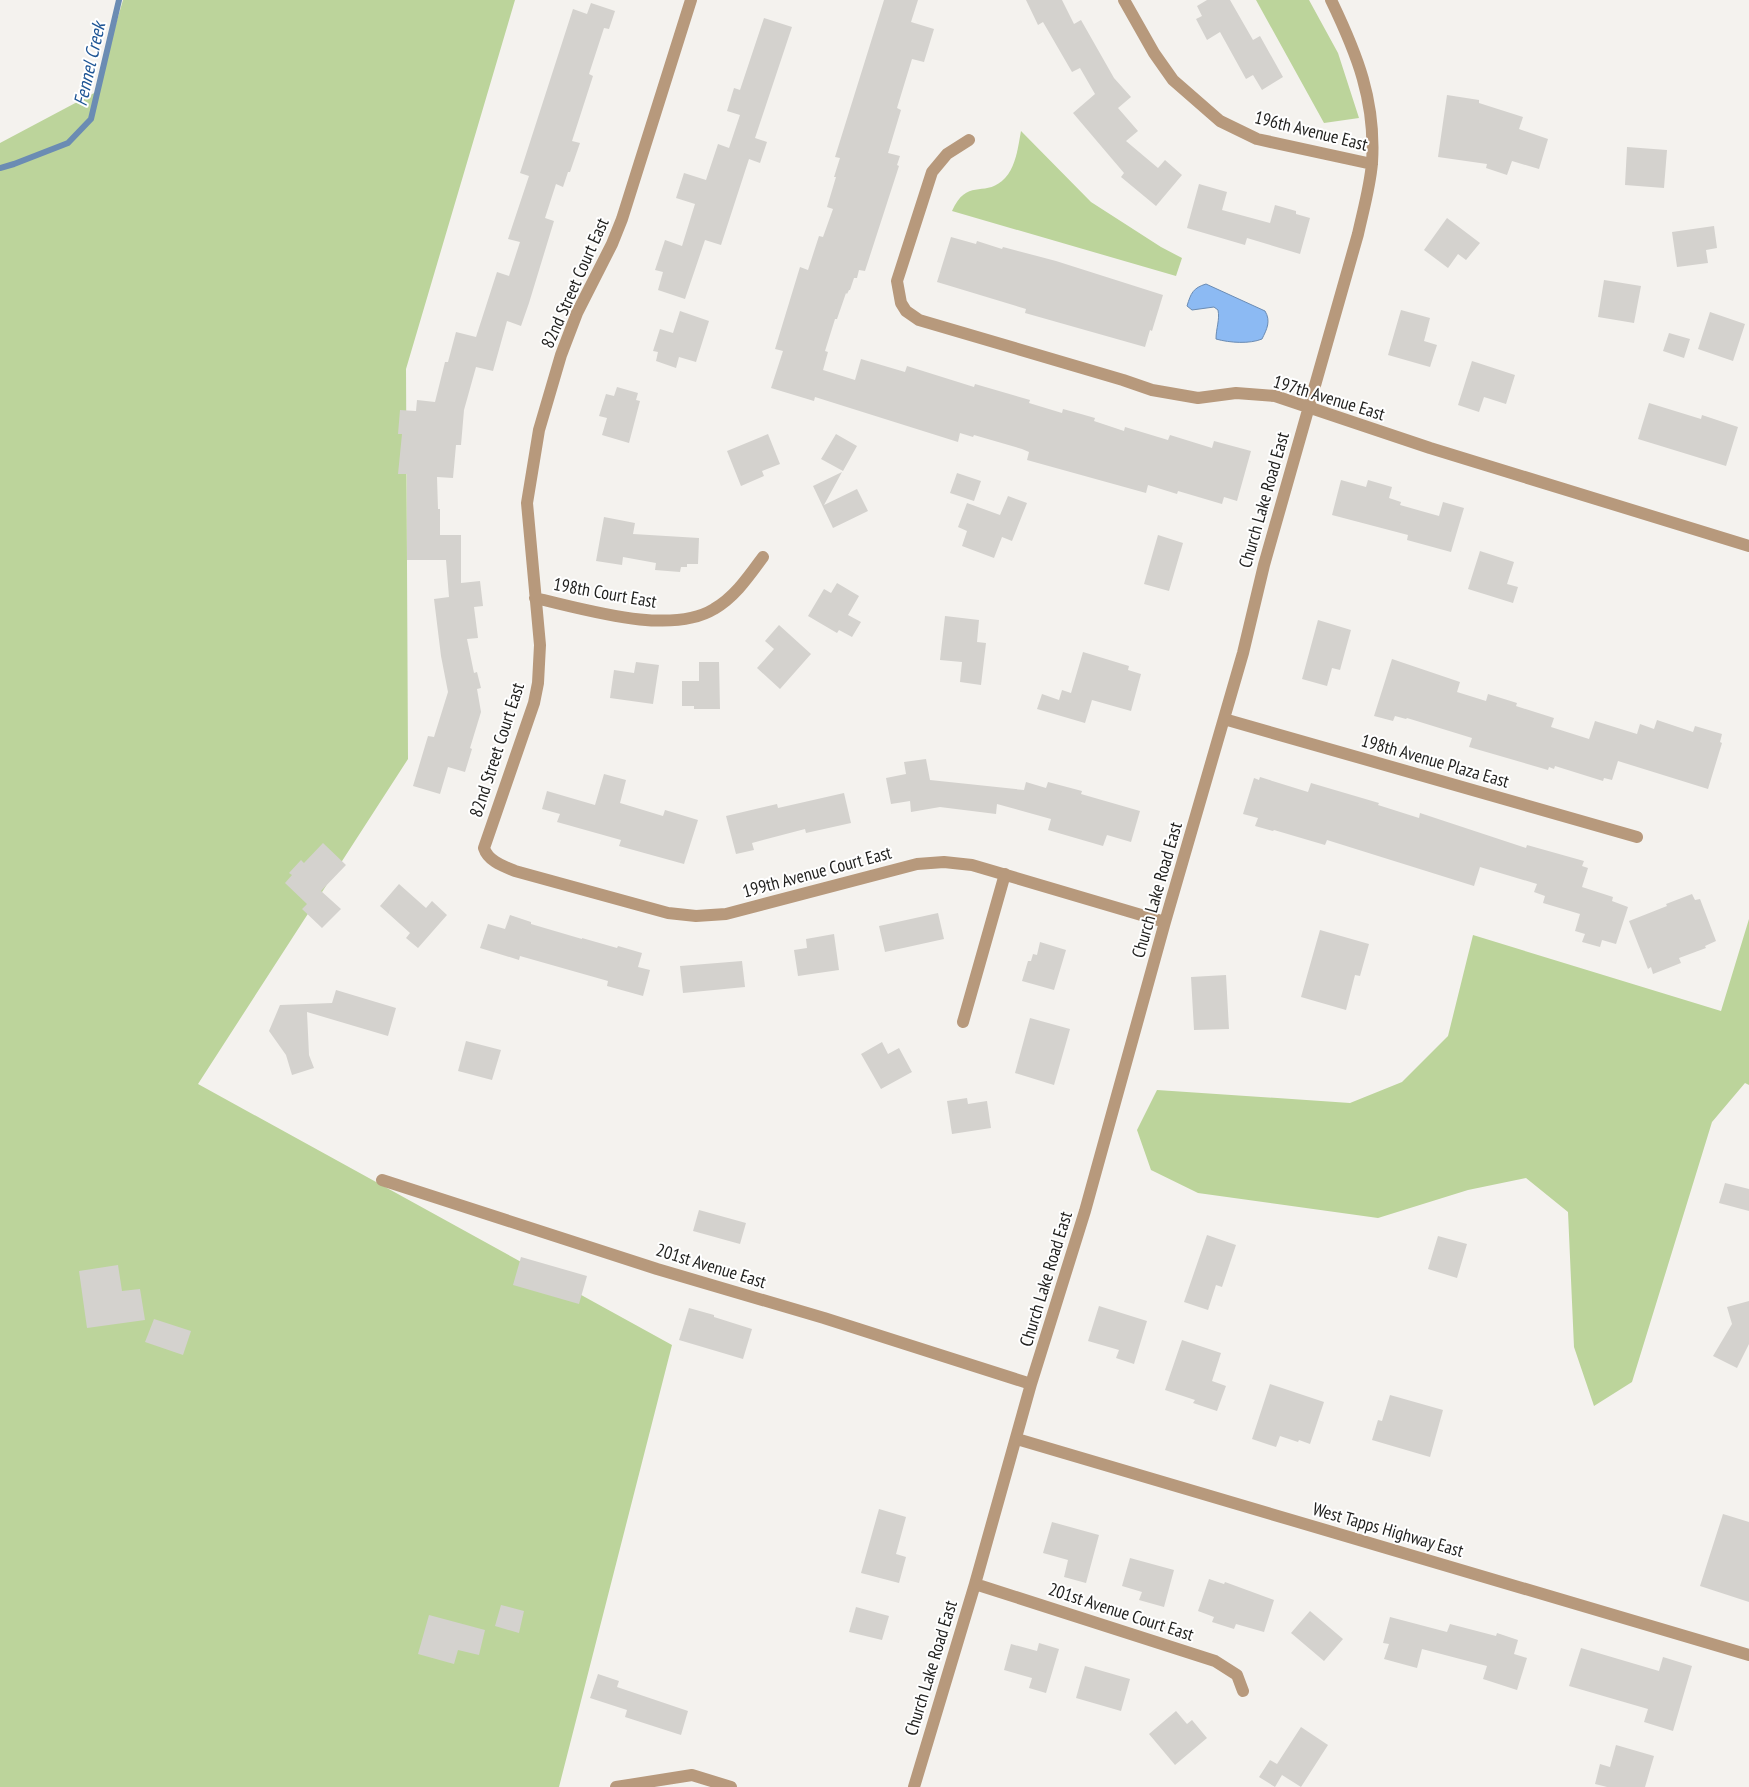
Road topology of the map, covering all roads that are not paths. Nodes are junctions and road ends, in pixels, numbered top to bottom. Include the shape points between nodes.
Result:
1 (691, 0) edge
2 (1124, 0) edge
3 (1331, 0) edge
4 (969, 140) dead end
5 (1372, 164) junction
6 (1308, 408) junction
7 (1749, 546) edge
8 (764, 557) dead end
9 (535, 598) junction
10 (1224, 719) junction
11 (1637, 837) dead end
12 (484, 848) joint
13 (1004, 874) junction
14 (1165, 922) junction
15 (963, 1022) dead end
16 (382, 1180) dead end
17 (1031, 1384) junction
18 (1017, 1439) junction
19 (974, 1584) junction
20 (1749, 1655) edge
21 (1243, 1691) dead end
22 (616, 1787) edge
23 (731, 1787) edge
24 (914, 1787) edge

1 - 9 street, 82nd Street Court East via 622,219 577,313 539,430 527,503
2 - 5 street, 196th Avenue East via 1173,80 1220,121 1257,138
3 - 5 street, Church Lake Road East via 1352,44 1368,97 1373,137
4 - 6 street, 197th Avenue East via 947,154 932,172 897,281 906,311 919,320 1152,390 1198,398 1236,393 1275,396
5 - 6 street, Church Lake Road East via 1358,234
6 - 7 street, 197th Avenue East
6 - 10 street, Church Lake Road East
8 - 9 street, 198th Court East via 734,595 714,610 695,618 676,621 626,618
9 - 12 street, 82nd Street Court East via 540,645 534,703
10 - 11 street, 198th Avenue Plaza East
10 - 14 street, Church Lake Road East
12 - 13 street, 199th Avenue Court East via 490,858 515,871 668,913 696,916 726,914 917,864 957,862
13 - 14 street, 199th Avenue Court East
13 - 15 street
14 - 17 street, Church Lake Road East via 1085,1211
16 - 17 street, 201st Avenue East
17 - 18 street, Church Lake Road East
18 - 19 street, Church Lake Road East
18 - 20 street, West Tapps Highway East
19 - 21 street, 201st Avenue Court East via 1215,1661 1237,1675
19 - 24 street, Church Lake Road East
22 - 23 street via 692,1775

